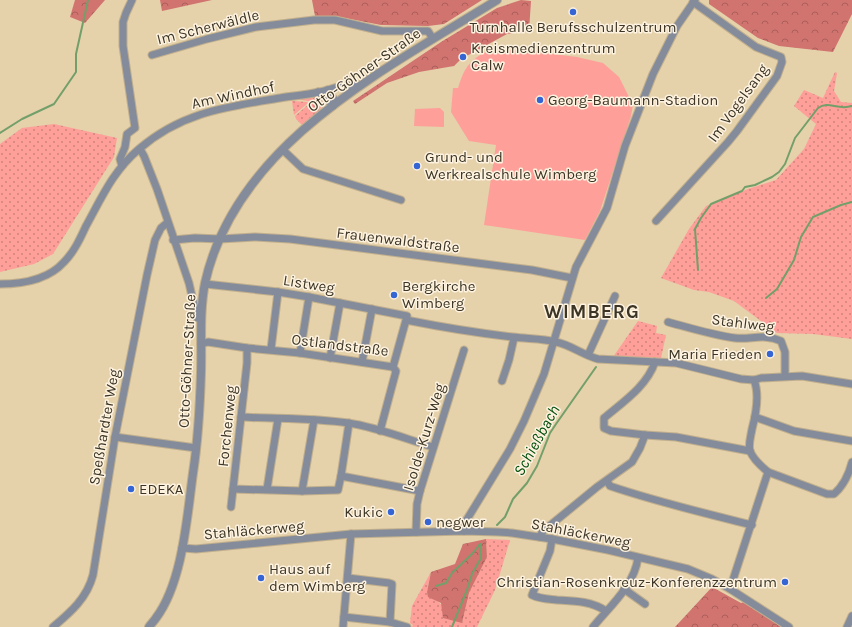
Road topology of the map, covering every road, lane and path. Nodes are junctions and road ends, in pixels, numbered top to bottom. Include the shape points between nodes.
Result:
1 (132, 0) edge
2 (497, 0) edge
3 (694, 1) edge
4 (433, 39) junction
5 (152, 55) dead end
6 (360, 86) junction
7 (327, 90) junction
8 (318, 92) junction
9 (333, 106) junction
10 (140, 148) junction
11 (283, 150) junction
12 (122, 166) junction
13 (401, 200) dead end
14 (656, 222) dead end
15 (168, 224) junction
16 (220, 239) junction
17 (173, 240) junction
18 (572, 278) junction
19 (0, 284) edge
20 (205, 284) junction
21 (278, 292) junction
22 (615, 296) dead end
23 (309, 297) junction
24 (340, 303) junction
25 (372, 310) junction
26 (407, 316) dead end
27 (201, 318) junction
28 (668, 322) dead end
29 (514, 338) junction
30 (554, 341) junction
31 (201, 344) junction
32 (247, 348) junction
33 (271, 349) junction
34 (464, 350) dead end
35 (300, 353) junction
36 (588, 355) junction
37 (330, 358) junction
38 (362, 362) junction
39 (655, 362) junction
40 (393, 367) junction
41 (785, 376) junction
42 (502, 380) dead end
43 (754, 380) junction
44 (852, 384) edge
45 (241, 417) junction
46 (755, 417) junction
47 (278, 419) junction
48 (314, 420) junction
49 (349, 423) junction
50 (380, 430) junction
51 (645, 435) junction
52 (114, 437) junction
53 (852, 441) edge
54 (433, 447) junction
55 (196, 448) junction
56 (750, 450) junction
57 (852, 462) edge
58 (768, 472) junction
59 (341, 476) junction
60 (607, 481) junction
61 (233, 489) junction
62 (267, 489) junction
63 (302, 491) junction
64 (420, 491) junction
65 (231, 507) dead end
66 (752, 525) junction
67 (464, 531) junction
68 (416, 532) junction
69 (351, 534) junction
70 (540, 537) junction
71 (552, 539) junction
72 (182, 548) junction
73 (638, 558) junction
74 (348, 578) junction
75 (624, 589) junction
76 (730, 590) junction
77 (645, 604) dead end
78 (606, 611) junction
79 (852, 616) edge
80 (344, 617) junction
81 (157, 618) junction
82 (390, 622) junction
83 (53, 627) edge
84 (149, 627) edge
85 (156, 627) edge
86 (343, 627) edge
87 (407, 627) edge
88 (593, 627) edge
89 (789, 627) edge
90 (847, 627) edge

1 - 12 street, Am Windhof via 124,22 123,46 135,128 126,134 125,147 120,159
2 - 4 street, Otto-Göhner-Straße
3 - 14 street, Im Vogelsang via 756,47 781,57 782,62 776,76 728,142
3 - 18 street via 677,26 653,74 625,146 606,208
4 - 5 street, Im Scherwäldle via 428,31 382,31 324,19 256,27
4 - 6 street, Otto-Göhner-Straße
6 - 7 street, Am Windhof via 351,84
6 - 9 street, Otto-Göhner-Straße
7 - 8 street, Am Windhof
7 - 9 street via 334,99
8 - 9 street
8 - 10 street, Am Windhof via 203,113 170,126
9 - 11 street, Otto-Göhner-Straße
10 - 12 street, Am Windhof
10 - 15 street
11 - 13 street via 303,169
11 - 16 street, Otto-Göhner-Straße via 245,194
12 - 19 street, Am Windhof via 105,191 75,249 64,263 38,280
15 - 17 street
15 - 52 street, Speßhardter Weg via 161,228 155,240
16 - 17 street, Frauenwaldstraße
16 - 18 street, Frauenwaldstraße via 290,239 476,262
16 - 20 street, Otto-Göhner-Straße
17 - 27 street via 189,283 197,318
18 - 30 street
20 - 21 street, Listweg
20 - 27 street, Otto-Göhner-Straße
21 - 23 street, Listweg
21 - 33 street
22 - 36 street
23 - 24 street, Listweg
23 - 35 street
24 - 25 street, Listweg
24 - 37 street
25 - 26 street, Listweg
25 - 38 street
27 - 31 street, Otto-Göhner-Straße
28 - 41 street, Stahlweg via 721,336 763,336 781,341 785,352
29 - 30 street, Ostlandstraße
29 - 40 street, Ostlandstraße via 406,320
29 - 42 street
30 - 36 street, Ostlandstraße
30 - 67 street via 544,374 524,421 464,524
31 - 32 street, Ostlandstraße via 208,342
31 - 55 street, Otto-Göhner-Straße
32 - 33 street, Ostlandstraße
32 - 45 street, Forchenweg
33 - 35 street, Ostlandstraße
34 - 54 street, Isolde-Kurz-Weg
35 - 37 street, Ostlandstraße
36 - 39 street, Ostlandstraße via 598,359
37 - 38 street, Ostlandstraße
38 - 40 street, Ostlandstraße
39 - 43 street, Ostlandstraße via 676,363 732,378
39 - 51 street via 652,370 632,394 604,418 604,428 611,431
40 - 50 street via 396,371
41 - 43 street, Ostlandstraße
41 - 44 street, Ostlandstraße via 802,376
43 - 46 street via 757,386
45 - 47 street
45 - 61 street, Forchenweg
46 - 53 street via 794,431
46 - 56 street via 749,442
47 - 48 street
47 - 62 street
48 - 49 street
48 - 63 street
49 - 50 street
49 - 59 street
50 - 54 street
51 - 56 street
51 - 60 street via 632,462
52 - 55 street, Otto-Göhner-Straße
52 - 83 street, Speßhardter Weg via 90,586 81,601
54 - 64 street, Isolde-Kurz-Weg
55 - 72 street, Otto-Göhner-Straße
56 - 58 street
57 - 58 street via 850,470 834,494 827,494
58 - 66 street
59 - 63 street via 340,490
59 - 64 street
60 - 66 street via 610,486 641,497
60 - 70 street via 542,532
61 - 62 street
61 - 65 street, Forchenweg
62 - 63 street
64 - 68 street, Isolde-Kurz-Weg
66 - 76 street
67 - 68 street, Stahläckerweg
67 - 70 street, Stahläckerweg
68 - 69 street, Stahläckerweg
69 - 72 street, Stahläckerweg via 196,549
69 - 74 street
70 - 71 street, Stahläckerweg
71 - 73 street, Stahläckerweg
71 - 78 street via 550,551 532,595 538,599 597,605
72 - 81 street, Otto-Göhner-Straße via 169,593
73 - 75 street
73 - 76 street, Stahläckerweg via 688,569
74 - 80 street
74 - 82 street via 392,584
75 - 77 street
75 - 78 street
76 - 89 street, Stahläckerweg
78 - 88 street
79 - 90 street
80 - 82 street
80 - 86 street
81 - 84 street, Otto-Göhner-Straße
81 - 85 street, Otto-Göhner-Straße
82 - 87 street

